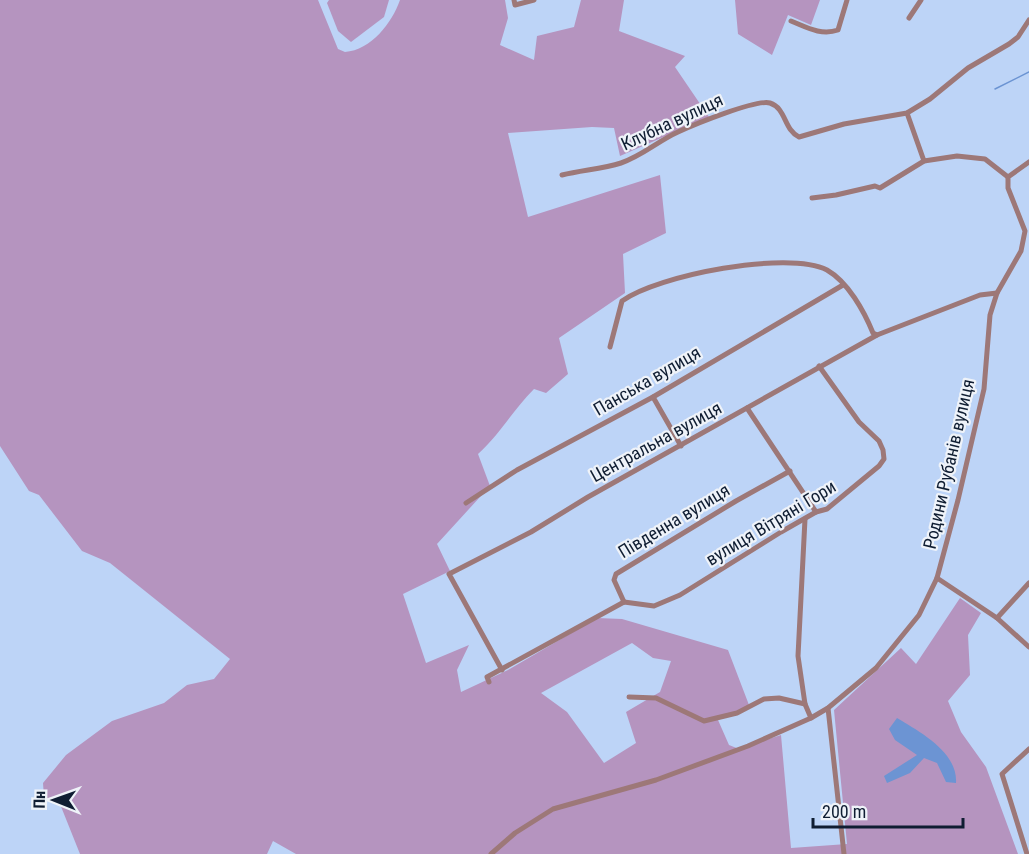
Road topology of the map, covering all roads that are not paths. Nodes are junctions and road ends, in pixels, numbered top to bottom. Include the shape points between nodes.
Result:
1 (534, 0) edge
2 (847, 0) edge
3 (921, 0) edge
4 (515, 2) edge
5 (909, 18) dead end
6 (1029, 20) edge
7 (791, 21) dead end
8 (907, 113) junction
9 (924, 161) junction
10 (1029, 162) edge
11 (562, 175) dead end
12 (1008, 177) junction
13 (812, 198) dead end
14 (1021, 251) junction
15 (1029, 252) edge
16 (843, 285) junction
17 (997, 293) junction
18 (877, 335) junction
19 (610, 347) dead end
20 (819, 366) junction
21 (653, 397) junction
22 (747, 408) junction
23 (681, 446) junction
24 (790, 471) junction
25 (466, 503) dead end
26 (816, 512) junction
27 (805, 519) junction
28 (937, 578) junction
29 (1029, 583) edge
30 (624, 602) junction
31 (997, 618) junction
32 (1029, 647) edge
33 (502, 670) junction
34 (489, 682) dead end
35 (629, 697) dead end
36 (805, 704) junction
37 (828, 708) junction
38 (811, 718) junction
39 (1029, 749) edge
40 (491, 854) edge
41 (843, 854) edge
42 (1027, 854) edge

1 - 4 street
2 - 7 street via 837,30 832,32 820,32
3 - 5 street
6 - 8 street, Клубна вулиця via 1009,44 968,68
8 - 9 street
8 - 11 street, Клубна вулиця via 855,121 799,137 789,130 776,107 759,103 678,132 621,163
9 - 12 street via 957,156 985,159
9 - 13 street via 880,188
10 - 12 street
12 - 14 street, Родини Рубанів вулиця via 1008,188 1025,231
14 - 15 street
14 - 17 street, Родини Рубанів вулиця
16 - 18 street
16 - 19 street via 829,272 801,262 693,272 622,301
16 - 21 street, Панська вулиця
17 - 18 street, Центральна вулиця via 980,295
17 - 28 street, Родини Рубанів вулиця via 990,315 984,389
18 - 20 street, Центральна вулиця
20 - 22 street, Центральна вулиця
20 - 26 street, вулиця Вітряні Гори via 859,422 879,441 884,459 844,497
21 - 23 street
21 - 25 street, Панська вулиця via 516,471
22 - 23 street, Центральна вулиця
22 - 24 street
23 - 33 street, Центральна вулиця via 449,574
24 - 26 street
24 - 30 street, Південна вулиця via 616,574 614,580
26 - 27 street, вулиця Вітряні Гори
27 - 30 street, вулиця Вітряні Гори via 664,602 644,606
27 - 36 street via 798,634
28 - 31 street
28 - 37 street, Родини Рубанів вулиця via 919,615 876,668
29 - 31 street
30 - 33 street
31 - 32 street
33 - 34 street via 487,677
35 - 36 street via 656,698 704,721 764,699
36 - 38 street
37 - 38 street, Родини Рубанів вулиця
37 - 41 street
38 - 40 street, Родини Рубанів вулиця via 656,780 553,809
39 - 42 street via 1002,774

